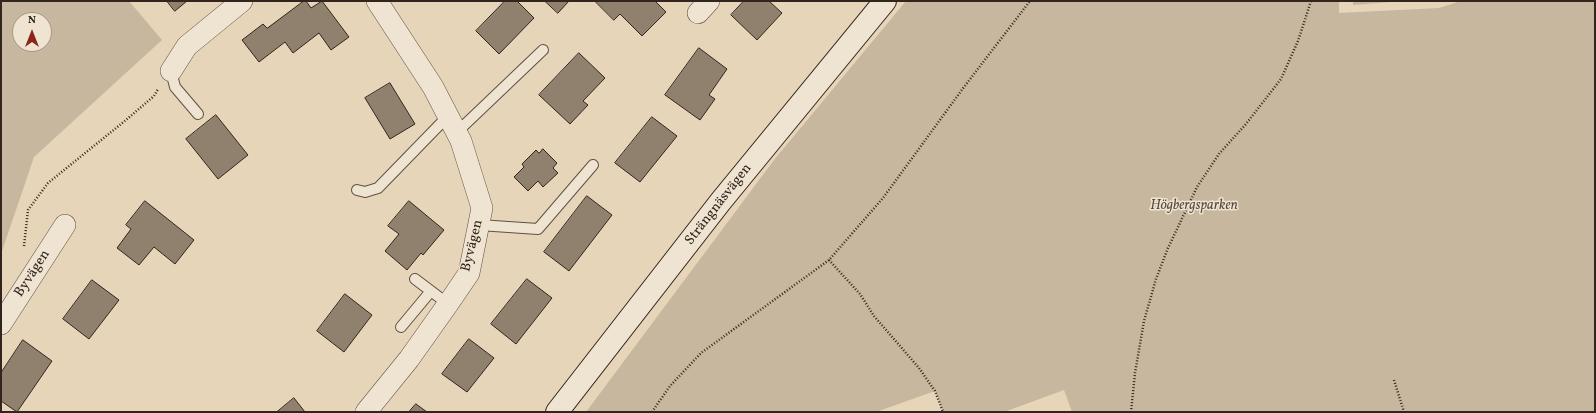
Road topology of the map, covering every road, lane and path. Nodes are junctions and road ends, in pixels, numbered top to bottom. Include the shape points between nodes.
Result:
1 (242, 1) edge
2 (377, 1) edge
3 (884, 1) edge
4 (1030, 1) edge
5 (1311, 1) edge
6 (543, 50) dead end
7 (171, 70) junction
8 (198, 114) dead end
9 (452, 124) junction
10 (593, 165) dead end
11 (357, 190) dead end
12 (65, 225) dead end
13 (478, 225) junction
14 (24, 249) dead end
15 (829, 260) junction
16 (415, 278) dead end
17 (431, 291) junction
18 (448, 304) junction
19 (1, 324) edge
20 (401, 327) dead end
21 (1394, 380) dead end
22 (366, 412) edge
23 (557, 412) edge
24 (652, 412) edge
25 (943, 412) edge
26 (1131, 412) edge
27 (1404, 412) edge

1 - 7 street via 187,46
2 - 9 street, Byvägen via 433,87
3 - 23 main road, Strängnäsvägen via 721,201
4 - 15 path via 883,198
5 - 26 path via 1298,41 1281,79 1219,154 1197,188 1168,248 1144,320
6 - 9 lane
7 - 8 lane via 175,87
7 - 14 path via 154,96 48,183 28,210
9 - 11 lane via 378,188 366,192
9 - 13 street, Byvägen via 461,141 482,208
10 - 13 lane via 538,229
12 - 19 street, Byvägen
13 - 18 street, Byvägen via 469,272
15 - 24 path via 701,353 670,386
15 - 25 path via 860,294 874,316 919,368 935,391
16 - 17 lane
17 - 18 lane
17 - 20 lane
18 - 22 street, Byvägen
21 - 27 path

